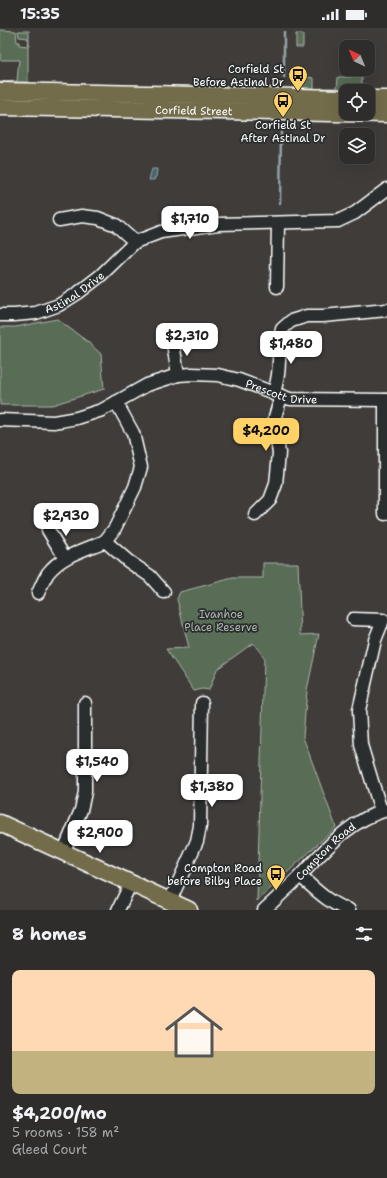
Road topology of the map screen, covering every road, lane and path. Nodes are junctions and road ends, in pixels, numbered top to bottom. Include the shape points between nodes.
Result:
1 (0, 91) edge
2 (339, 98) edge
3 (375, 99) edge
4 (387, 99) edge
5 (0, 107) edge
6 (387, 114) edge
7 (387, 189) edge
8 (59, 220) dead end
9 (278, 223) junction
10 (135, 242) junction
11 (277, 287) dead end
12 (387, 310) edge
13 (0, 315) edge
14 (173, 343) dead end
15 (178, 375) junction
16 (277, 395) junction
17 (386, 400) edge
18 (116, 402) junction
19 (0, 420) edge
20 (385, 514) dead end
21 (256, 515) dead end
22 (48, 530) dead end
23 (105, 541) junction
24 (65, 558) junction
25 (164, 592) dead end
26 (38, 593) dead end
27 (353, 618) dead end
28 (85, 703) dead end
29 (202, 704) dead end
30 (384, 811) edge
31 (0, 824) edge
32 (63, 853) junction
33 (300, 876) junction
34 (131, 883) junction
35 (170, 901) junction
36 (267, 908) edge
37 (118, 910) edge
38 (189, 910) edge
39 (349, 910) edge

1 - 2 main road, Corfield Street
3 - 4 main road
5 - 6 main road, Corfield Street
7 - 9 street, Astinal Drive via 355,213 338,221
8 - 10 street via 82,216 98,218 116,225
9 - 10 street, Astinal Drive via 218,224 161,232
9 - 11 street
10 - 13 street, Astinal Drive via 100,276 59,305 36,313
12 - 16 street via 307,316 291,321 282,329 279,341
14 - 15 street
15 - 16 street, Prescott Drive via 218,375 239,380
15 - 18 street, Prescott Drive via 147,385
16 - 17 street, Prescott Drive via 300,400
16 - 21 street via 276,484 270,500
17 - 20 street
18 - 19 street, Prescott Drive via 102,410 54,422
18 - 23 street via 133,433 141,467 136,487 116,528
22 - 24 street
23 - 24 street
23 - 25 street via 150,576
24 - 26 street via 47,575
27 - 30 street via 383,620 375,640 359,710 361,745
28 - 32 street via 85,792 74,830
29 - 35 street via 200,826 197,841
30 - 33 street, Compton Road via 344,831
31 - 32 main road
32 - 34 main road
33 - 36 street, Compton Road
33 - 39 street via 326,900
34 - 35 main road
34 - 37 street
35 - 38 main road

